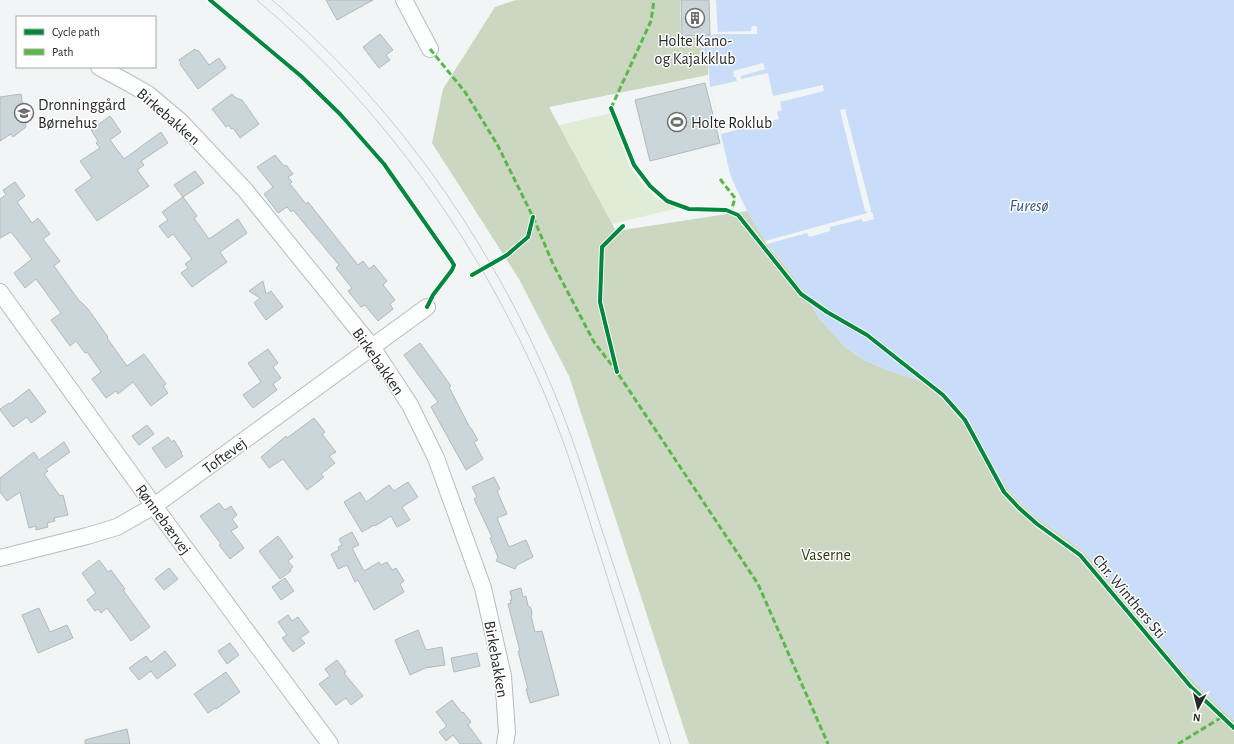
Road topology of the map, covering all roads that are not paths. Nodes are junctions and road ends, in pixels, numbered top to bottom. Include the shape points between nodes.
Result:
1 (404, 0) edge
2 (430, 48) dead end
3 (101, 68) edge
4 (0, 292) edge
5 (427, 307) dead end
6 (372, 347) junction
7 (154, 506) junction
8 (0, 558) edge
9 (330, 744) edge
10 (505, 744) edge

1 - 2 street
3 - 6 street, Birkebakken via 148,94 180,121 245,190
4 - 7 street, Rønnebærvej
5 - 6 street, Toftevej
6 - 7 street, Toftevej
6 - 10 street, Birkebakken via 410,405 436,458 483,588 503,676 507,732
7 - 8 street, Toftevej via 117,527
7 - 9 street, Rønnebærvej

